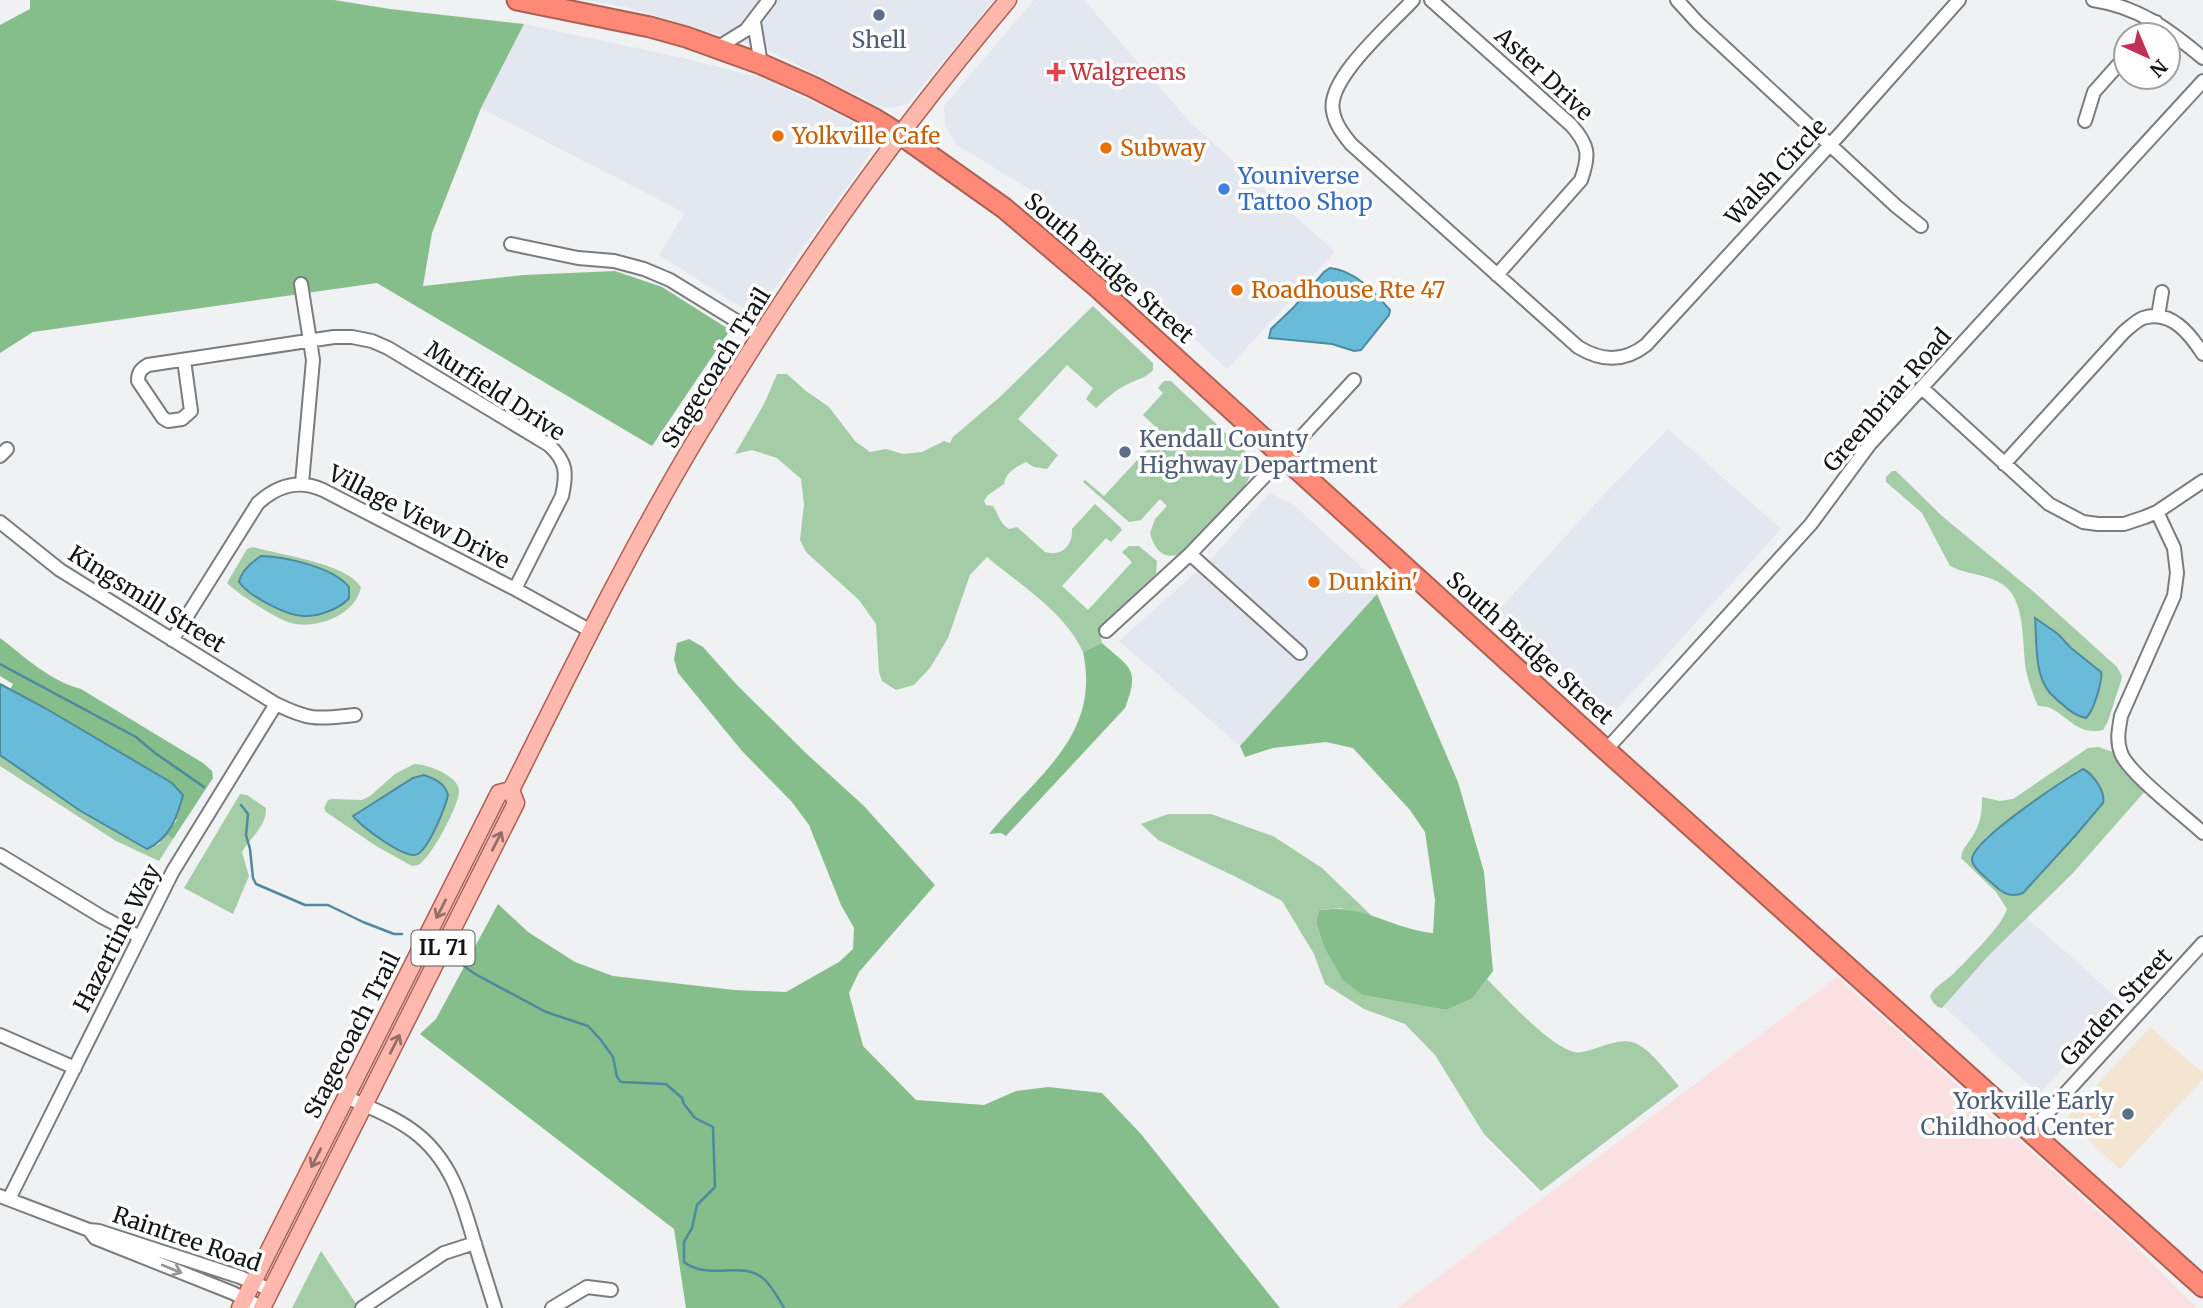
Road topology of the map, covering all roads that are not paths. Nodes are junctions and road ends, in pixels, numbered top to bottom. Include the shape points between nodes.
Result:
1 (517, 0) edge
2 (769, 0) edge
3 (1008, 0) edge
4 (1413, 0) edge
5 (1431, 0) edge
6 (1677, 0) edge
7 (1959, 0) edge
8 (2093, 0) edge
9 (2154, 21) edge
10 (754, 22) junction
11 (2182, 40) edge
12 (717, 48) junction
13 (2203, 58) edge
14 (761, 64) junction
15 (2112, 72) edge
16 (2203, 81) edge
17 (2085, 121) dead end
18 (901, 135) junction
19 (1831, 144) junction
20 (1921, 226) dead end
21 (511, 244) dead end
22 (1497, 275) junction
23 (302, 284) dead end
24 (2162, 292) dead end
25 (2158, 316) junction
26 (761, 336) junction
27 (311, 340) junction
28 (2203, 354) edge
29 (184, 360) junction
30 (1354, 380) dead end
31 (1922, 388) junction
32 (1283, 457) junction
33 (2004, 464) junction
34 (2203, 481) edge
35 (302, 483) junction
36 (2157, 512) junction
37 (0, 522) edge
38 (1190, 554) junction
39 (515, 589) junction
40 (591, 631) junction
41 (1106, 631) dead end
42 (172, 640) junction
43 (1300, 653) dead end
44 (276, 704) junction
45 (355, 715) dead end
46 (1606, 750) junction
47 (511, 790) junction
48 (2203, 833) edge
49 (0, 855) edge
50 (140, 937) junction
51 (2203, 943) edge
52 (0, 1035) edge
53 (75, 1068) junction
54 (346, 1097) junction
55 (364, 1105) junction
56 (2031, 1131) junction
57 (5, 1197) edge
58 (89, 1230) junction
59 (475, 1243) junction
60 (254, 1282) junction
61 (2203, 1287) edge
62 (271, 1290) junction
63 (611, 1290) dead end
64 (243, 1303) edge
65 (262, 1308) edge
66 (362, 1308) edge
67 (495, 1308) edge
68 (552, 1308) edge

1 - 12 highway, South Bridge Street via 638,25
2 - 10 street
3 - 18 main road, Stagecoach Trail / IL 71
4 - 22 street, Walsh Circle via 1344,75 1327,110 1351,144
5 - 22 street, Aster Drive via 1571,125 1592,155 1581,180
6 - 19 street
7 - 19 street, Walsh Circle
8 - 9 street via 2135,10
10 - 12 street
10 - 14 street
11 - 13 street
12 - 14 highway, South Bridge Street
14 - 18 highway, South Bridge Street
15 - 17 street via 2094,92
16 - 31 street, Greenbriar Road
18 - 26 main road, Stagecoach Trail / IL 71
18 - 32 highway, South Bridge Street via 1023,223
19 - 20 street
19 - 22 street, Walsh Circle via 1646,345 1614,364 1578,347
21 - 26 street via 644,269
23 - 27 street
24 - 25 street
25 - 28 street via 2189,333
25 - 33 street via 2143,318 2124,332
26 - 40 main road, Stagecoach Trail / IL 71 via 696,440
27 - 29 street
27 - 35 street
27 - 39 street, Murfield Drive via 352,337 372,341 559,455 566,480 562,496
29 - 29 street via 148,365 138,375 168,421 182,419 191,411
30 - 32 street
31 - 33 street
31 - 46 street, Greenbriar Road via 1870,444 1811,524
32 - 38 street
32 - 46 highway, South Bridge Street
33 - 36 street via 2049,503 2083,522 2124,524
34 - 36 street
35 - 39 street, Village View Drive
35 - 42 street, Village View Drive via 278,489 258,503
36 - 48 street via 2174,548 2174,596 2121,716 2117,736 2121,755 2136,773
37 - 42 street, Kingsmill Street via 60,569
38 - 41 street
38 - 43 street
39 - 40 street, Village View Drive
40 - 47 main road, Stagecoach Trail / IL 71
42 - 44 street, Kingsmill Street
44 - 45 street, Kingsmill Street via 317,719
44 - 50 street, Hazertine Way via 187,847
46 - 56 highway, South Bridge Street
47 -> 54 main road, Stagecoach Trail / IL 71 via 499,793
55 -> 47 main road, Stagecoach Trail / IL 71 via 516,803
49 - 50 street
50 - 53 street, Hazertine Way
51 - 56 street, Garden Street
52 - 53 street
53 - 57 street, Hazertine Way
54 - 55 street
54 -> 60 main road, Stagecoach Trail / IL 71
55 - 59 street via 402,1124 431,1146 451,1173
55 - 62 main road, Stagecoach Trail / IL 71
56 - 61 highway, South Bridge Street
57 - 58 street, Raintree Road
58 - 60 street, Raintree Road
58 -> 64 street, Raintree Road via 95,1238
59 - 66 street via 444,1252
59 - 67 street
60 - 62 street, Raintree Road
60 - 64 main road, Stagecoach Trail / IL 71
62 - 65 main road, Stagecoach Trail / IL 71
63 - 68 street via 587,1287
64 - 65 street, Raintree Road

